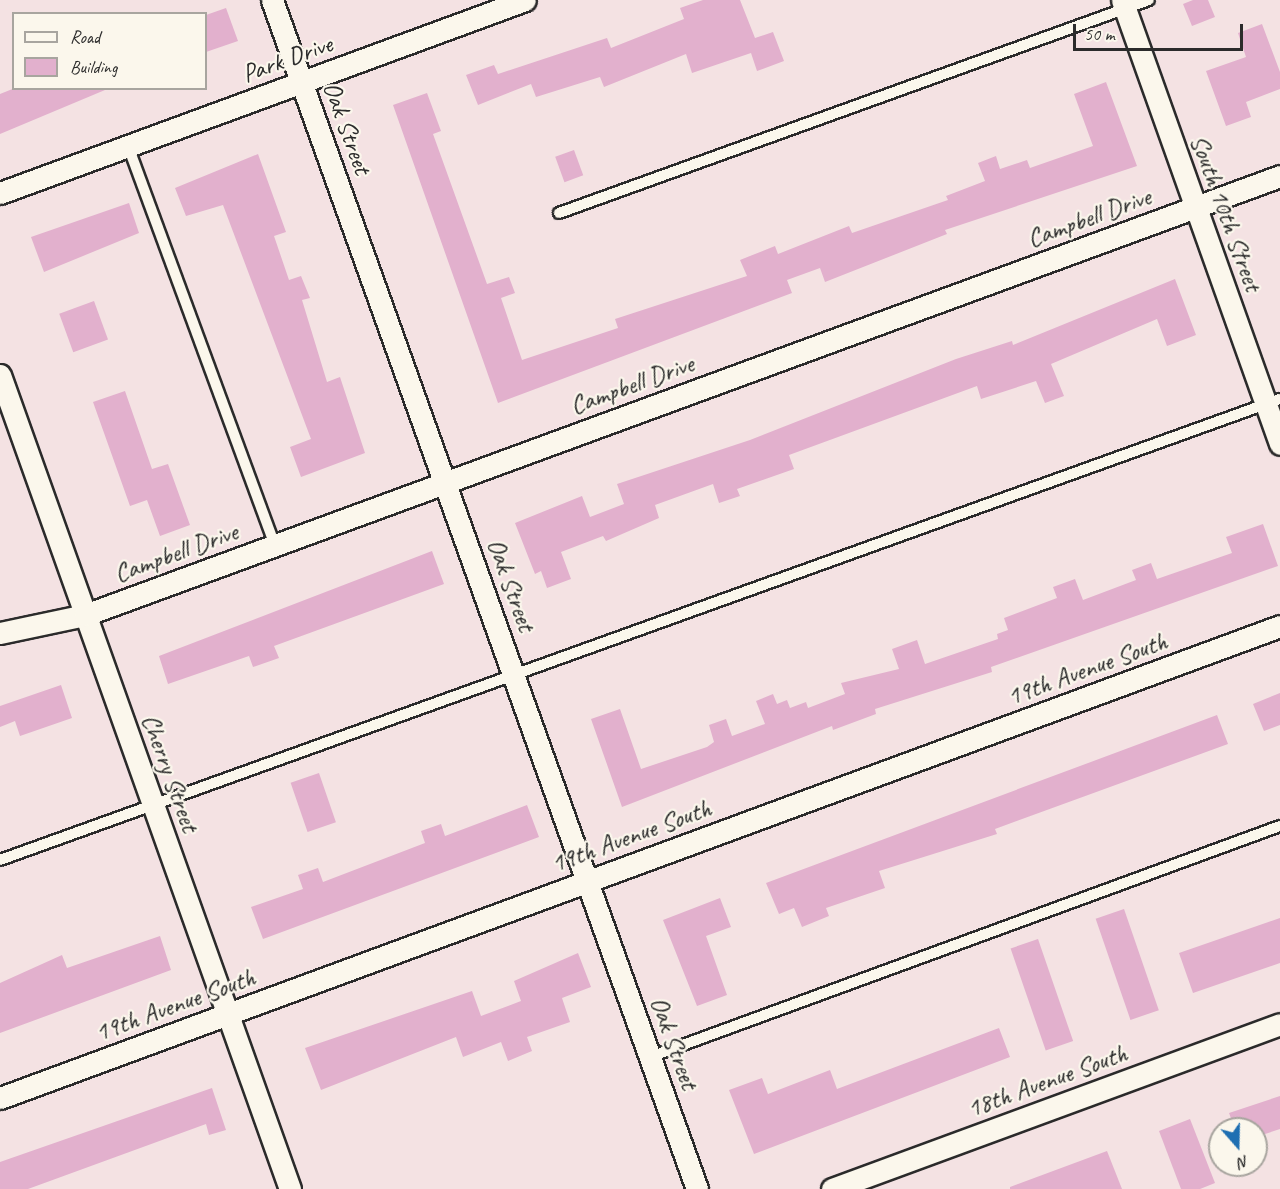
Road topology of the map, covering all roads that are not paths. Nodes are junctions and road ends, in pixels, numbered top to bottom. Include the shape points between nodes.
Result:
1 (272, 0) edge
2 (525, 0) edge
3 (1149, 0) edge
4 (1124, 4) edge
5 (302, 82) junction
6 (128, 146) junction
7 (1280, 176) edge
8 (0, 193) edge
9 (1195, 208) junction
10 (559, 213) dead end
11 (2, 387) edge
12 (1273, 402) edge
13 (1280, 444) edge
14 (446, 483) junction
15 (275, 546) junction
16 (86, 615) junction
17 (1280, 626) edge
18 (0, 633) edge
19 (515, 675) junction
20 (153, 805) junction
21 (1280, 826) edge
22 (0, 860) edge
23 (588, 881) junction
24 (228, 1014) junction
25 (1280, 1024) edge
26 (650, 1057) junction
27 (0, 1098) edge
28 (290, 1189) edge
29 (697, 1189) edge
30 (832, 1189) edge

1 - 5 street, Oak Street
2 - 5 street, Park Drive
3 - 4 lane
4 - 9 street, South 10th Street
4 - 10 lane
5 - 6 street, Park Drive
5 - 14 street, Oak Street
6 - 8 street, Park Drive
6 - 15 lane
7 - 9 street, Campbell Drive
9 - 12 street, South 10th Street
9 - 14 street, Campbell Drive
11 - 16 street, Cherry Street
12 - 13 street, South 10th Street
12 - 19 lane
14 - 15 street, Campbell Drive
14 - 19 street, Oak Street
15 - 16 street, Campbell Drive
16 - 18 street, Campbell Drive
16 - 20 street, Cherry Street
17 - 23 street, 19th Avenue South
19 - 20 lane
19 - 23 street, Oak Street
20 - 22 lane
20 - 24 street, Cherry Street
21 - 26 lane
23 - 24 street, 19th Avenue South
23 - 26 street, Oak Street
24 - 27 street, 19th Avenue South
24 - 28 street, Cherry Street
25 - 30 street, 18th Avenue South
26 - 29 street, Oak Street

